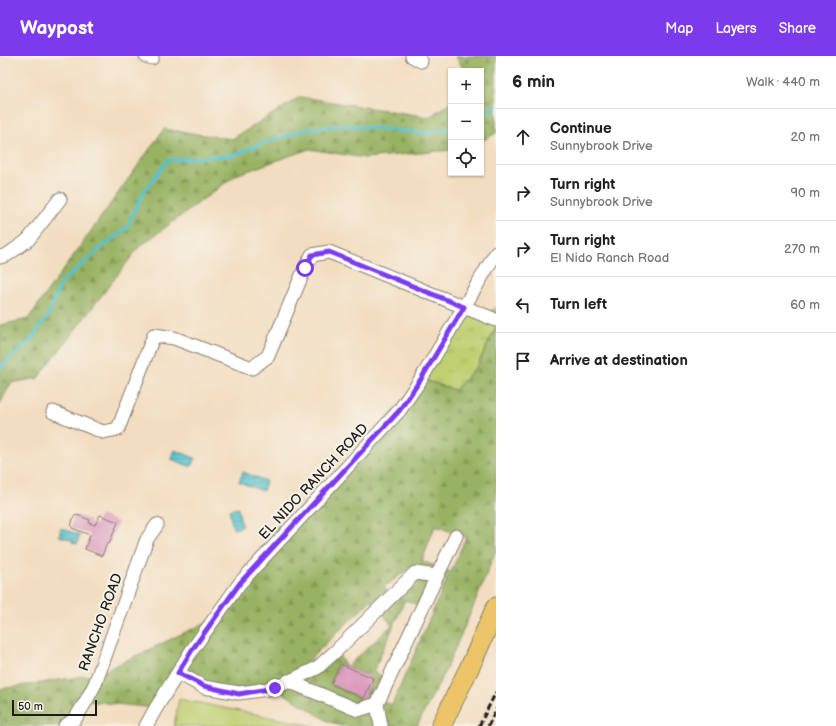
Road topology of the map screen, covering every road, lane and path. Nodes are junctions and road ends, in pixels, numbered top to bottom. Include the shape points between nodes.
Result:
1 (60, 199) dead end
2 (496, 253) edge
3 (0, 257) edge
4 (464, 307) junction
5 (496, 320) edge
6 (53, 412) dead end
7 (157, 525) dead end
8 (456, 536) dead end
9 (437, 576) junction
10 (496, 607) edge
11 (178, 673) junction
12 (288, 682) junction
13 (377, 704) junction
14 (65, 726) edge
15 (146, 726) edge
16 (381, 726) edge
17 (441, 726) edge

1 - 3 street via 28,240
2 - 4 street, EL NIDO RANCH ROAD
4 - 5 street
4 - 6 street via 329,252 312,255 268,356 252,368 174,338 154,335 118,429 103,432
4 - 11 street, EL NIDO RANCH ROAD via 399,411 240,583
7 - 14 street, RANCHO ROAD via 147,539 95,684 75,719
8 - 9 street
9 - 12 street via 415,573 317,668
9 - 13 street
10 - 17 highway
11 - 12 street via 204,686 239,694 275,688
11 - 15 street, EL NIDO RANCH ROAD
12 - 13 street via 358,710
13 - 16 street

